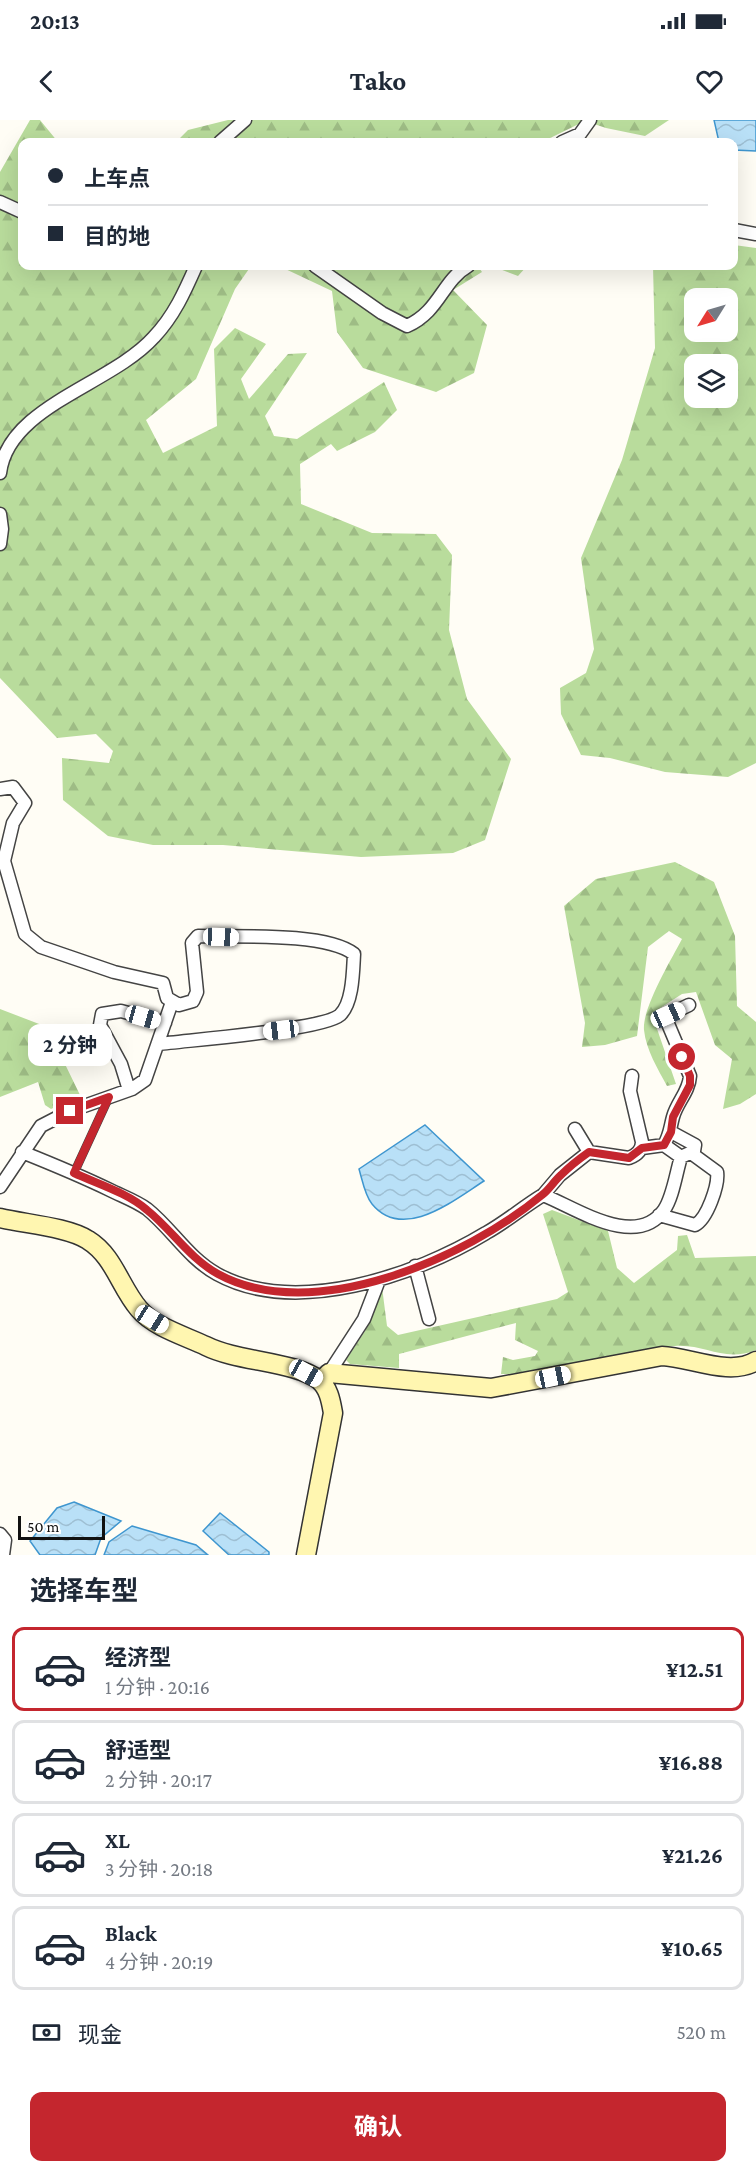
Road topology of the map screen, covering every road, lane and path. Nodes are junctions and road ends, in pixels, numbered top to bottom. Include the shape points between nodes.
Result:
1 (244, 120) edge
2 (590, 120) edge
3 (224, 138) edge
4 (571, 138) edge
5 (0, 202) edge
6 (18, 210) edge
7 (738, 231) edge
8 (756, 234) edge
9 (194, 270) edge
10 (321, 270) edge
11 (460, 270) edge
12 (0, 473) edge
13 (0, 514) edge
14 (0, 544) edge
15 (0, 789) edge
16 (172, 1002) junction
17 (690, 1005) dead end
18 (165, 1023) junction
19 (159, 1044) junction
20 (632, 1076) dead end
21 (129, 1090) junction
22 (109, 1097) junction
23 (575, 1129) dead end
24 (671, 1132) junction
25 (664, 1145) junction
26 (642, 1148) junction
27 (22, 1152) junction
28 (589, 1152) junction
29 (686, 1155) junction
30 (74, 1173) junction
31 (0, 1187) edge
32 (543, 1195) junction
33 (659, 1215) junction
34 (0, 1218) edge
35 (415, 1266) junction
36 (379, 1280) junction
37 (429, 1319) dead end
38 (756, 1361) edge
39 (325, 1377) junction
40 (0, 1534) edge
41 (3, 1555) edge
42 (306, 1555) edge

1 - 3 street
2 - 4 street via 580,134
5 - 6 street
7 - 8 street
9 - 12 street via 180,302 154,338 116,370 34,416 18,431
10 - 11 street via 407,326 423,319
13 - 14 street
15 - 16 street via 13,787 25,803 13,823 4,861 25,934 41,947 114,972 163,983
16 - 18 street
16 - 19 street via 188,1004 197,992 192,943 198,936 314,940 346,948 354,954 346,1007 338,1017 281,1030
17 - 24 street via 666,1019 690,1076
18 - 19 street
18 - 21 street via 121,1011 102,1014 99,1019
19 - 21 street via 145,1080
20 - 26 street via 630,1091
21 - 22 street
22 - 27 street via 41,1126
22 - 30 lane
23 - 28 street
24 - 25 street
24 - 29 street via 695,1145
25 - 26 street
25 - 29 street
26 - 28 street via 629,1158
27 - 30 street
27 - 31 street
28 - 32 street via 560,1175
29 - 33 street via 665,1209
29 - 33 street via 717,1172 706,1212 695,1226
30 - 36 street via 146,1208 201,1263 240,1284 295,1293
32 - 33 street via 621,1228 635,1228
32 - 35 street via 486,1233
34 - 39 street via 87,1239 109,1259 141,1312 164,1326 230,1356
35 - 36 street
35 - 37 street
36 - 39 street via 364,1319
38 - 39 street via 734,1367 662,1356 491,1388
39 - 42 street via 333,1413
40 - 41 street via 5,1540

